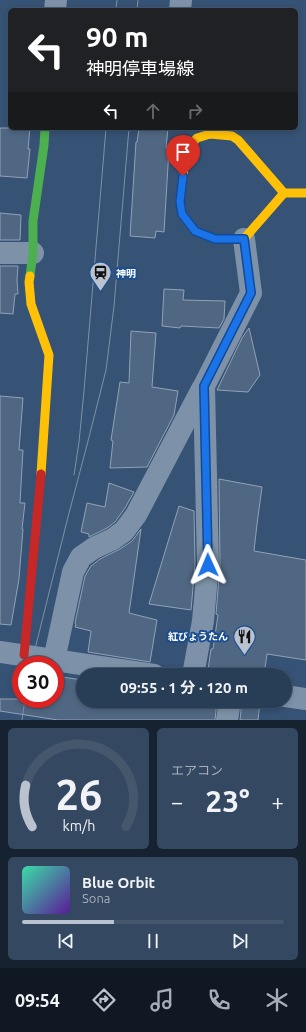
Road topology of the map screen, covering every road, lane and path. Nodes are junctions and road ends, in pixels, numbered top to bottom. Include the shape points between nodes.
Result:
1 (45, 130) edge
2 (195, 133) edge
3 (284, 193) junction
4 (306, 193) edge
5 (244, 239) junction
6 (0, 253) edge
7 (33, 253) junction
8 (204, 386) junction
9 (0, 652) edge
10 (24, 655) junction
11 (30, 656) edge
12 (55, 656) edge
13 (64, 662) edge
14 (107, 668) edge
15 (194, 668) edge
16 (292, 697) edge
17 (306, 699) edge
18 (229, 708) edge
19 (226, 720) edge

1 - 7 street via 33,221
2 - 3 street via 221,134 238,140
2 - 5 street via 186,150 180,202 182,214 195,231 215,239
3 - 4 street
3 - 5 street
5 - 8 street via 251,293
6 - 7 street
7 - 10 street via 29,282 31,304 48,355 40,488
8 - 12 street via 136,515 113,539 81,557 73,572
8 - 15 street via 208,565 203,621
9 - 10 street
10 - 11 street
13 - 14 street
16 - 17 street
18 - 19 street

